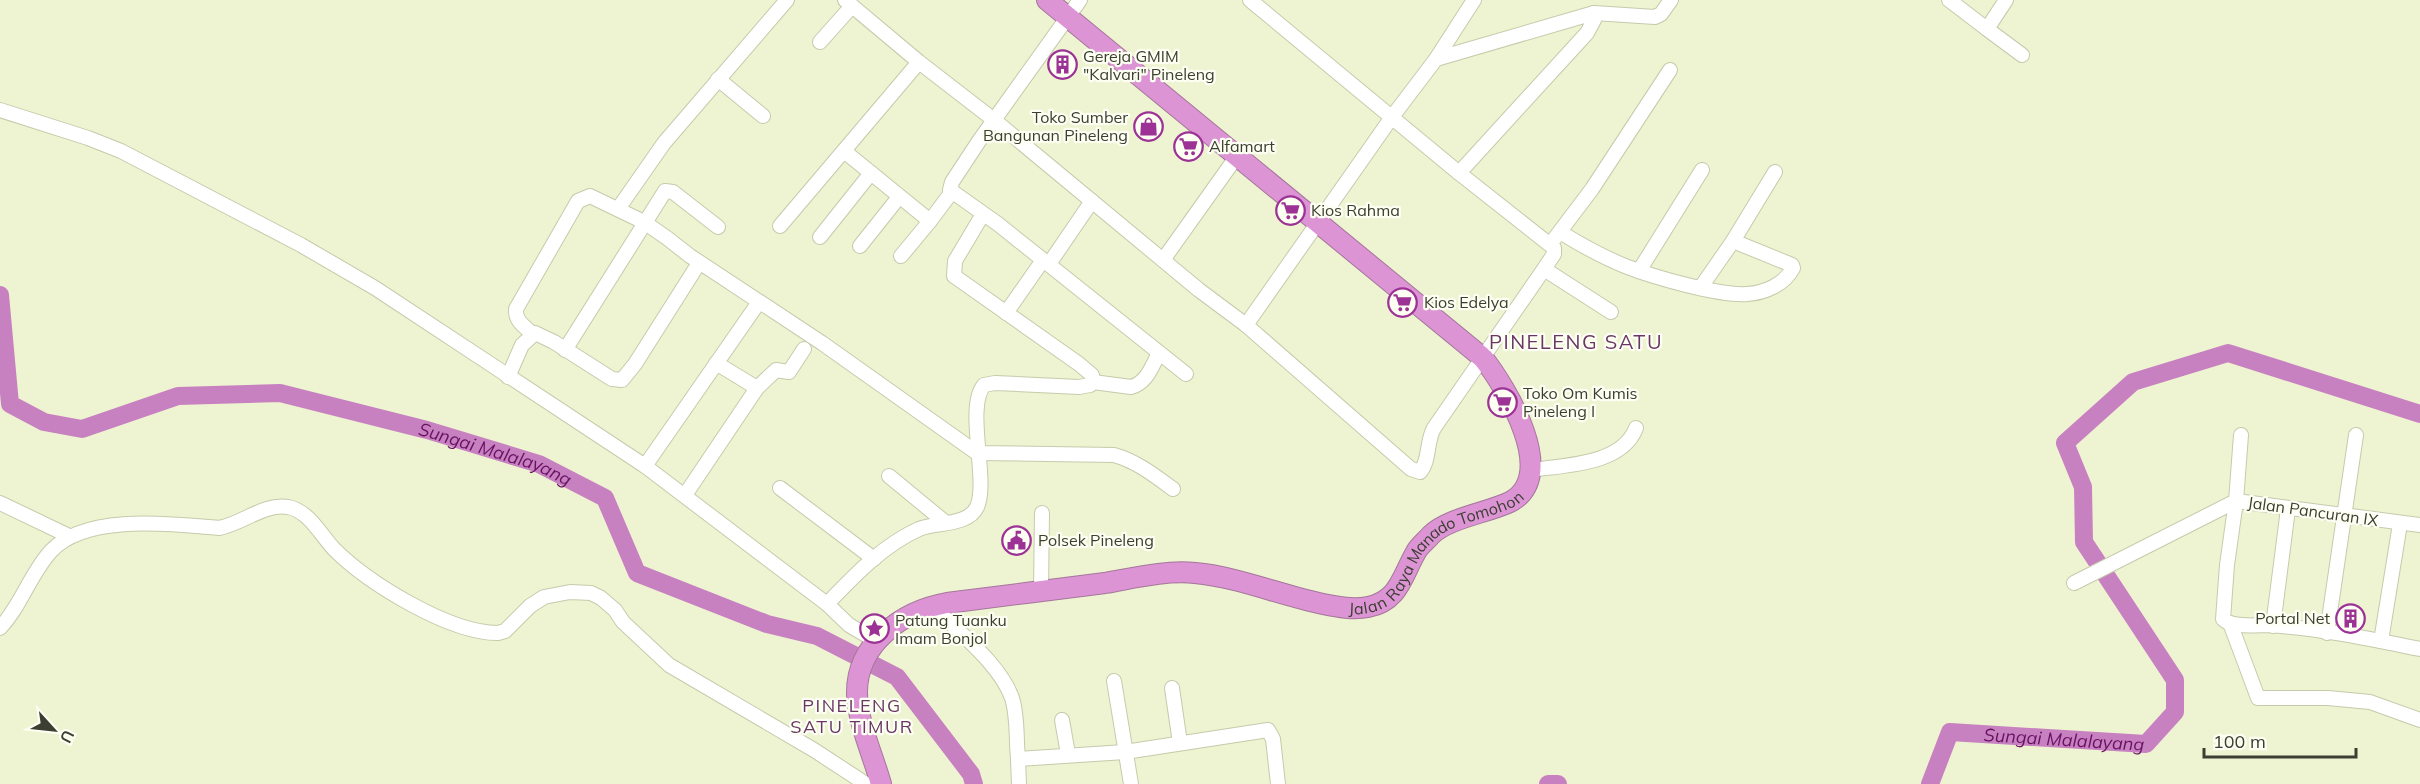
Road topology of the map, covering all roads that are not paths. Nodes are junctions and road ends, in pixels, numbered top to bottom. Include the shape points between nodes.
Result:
1 (787, 0) edge
2 (1047, 0) edge
3 (1080, 0) edge
4 (1250, 0) edge
5 (1474, 0) edge
6 (1671, 0) edge
7 (1949, 0) edge
8 (2006, 0) edge
9 (848, 3) edge
10 (1594, 14) junction
11 (1068, 17) junction
12 (1987, 29) junction
13 (820, 42) dead end
14 (2022, 55) dead end
15 (1436, 59) junction
16 (919, 62) junction
17 (1670, 70) dead end
18 (718, 79) junction
19 (0, 110) edge
20 (763, 116) dead end
21 (1392, 117) junction
22 (994, 120) junction
23 (844, 151) junction
24 (1237, 156) junction
25 (1702, 170) dead end
26 (1776, 172) dead end
27 (871, 173) junction
28 (1460, 173) junction
29 (951, 193) junction
30 (899, 196) junction
31 (1092, 201) junction
32 (618, 209) junction
33 (983, 214) junction
34 (930, 220) junction
35 (1317, 221) junction
36 (644, 222) junction
37 (780, 226) dead end
38 (718, 227) dead end
39 (1560, 232) junction
40 (820, 237) dead end
41 (1733, 241) junction
42 (1550, 244) junction
43 (860, 246) dead end
44 (901, 256) dead end
45 (1163, 260) junction
46 (1046, 262) junction
47 (699, 263) junction
48 (1544, 269) junction
49 (1640, 272) junction
50 (1701, 287) junction
51 (759, 303) junction
52 (1611, 312) dead end
53 (1006, 314) junction
54 (1245, 325) junction
55 (532, 334) junction
56 (804, 349) dead end
57 (565, 350) junction
58 (1159, 353) junction
59 (1483, 358) junction
60 (717, 363) junction
61 (1186, 374) dead end
62 (508, 377) junction
63 (1093, 382) junction
64 (757, 388) junction
65 (1636, 428) dead end
66 (2241, 435) dead end
67 (2356, 435) dead end
68 (977, 453) junction
69 (645, 466) junction
70 (1531, 470) junction
71 (889, 476) dead end
72 (780, 488) dead end
73 (1173, 489) dead end
74 (685, 495) junction
75 (2236, 501) junction
76 (0, 503) edge
77 (2288, 509) junction
78 (1042, 513) dead end
79 (2345, 515) junction
80 (946, 523) junction
81 (2400, 524) junction
82 (2420, 525) edge
83 (69, 536) junction
84 (874, 559) junction
85 (2074, 583) dead end
86 (1041, 591) junction
87 (826, 604) junction
88 (933, 606) junction
89 (2230, 623) junction
90 (2273, 626) junction
91 (0, 628) edge
92 (2327, 633) junction
93 (2381, 641) junction
94 (873, 645) junction
95 (2420, 649) edge
96 (1114, 681) dead end
97 (1172, 688) dead end
98 (1062, 720) dead end
99 (2420, 720) edge
100 (1180, 743) junction
101 (1125, 752) junction
102 (1068, 754) junction
103 (1018, 759) junction
104 (866, 784) edge
105 (881, 784) edge
106 (1019, 784) edge
107 (1131, 784) edge
108 (1278, 784) edge

1 - 18 street
2 - 11 highway, Jalan Raya Manado Tomohon
3 - 11 street
4 - 21 street
5 - 15 street
6 - 10 street via 1655,17
7 - 12 street
8 - 12 street
9 - 13 street
9 - 16 street
10 - 15 street
10 - 28 street via 1587,33
11 - 22 street
11 - 24 highway, Jalan Raya Manado Tomohon
12 - 14 street
15 - 21 street
16 - 22 street
16 - 23 street
17 - 39 street via 1612,161
18 - 20 street
18 - 32 street via 664,143
19 - 62 street via 109,146 204,194 375,288
21 - 28 street
21 - 35 street
22 - 29 street via 952,182
22 - 31 street
23 - 27 street
23 - 37 street
24 - 35 highway, Jalan Raya Manado Tomohon
24 - 45 street
25 - 49 street
26 - 41 street
27 - 30 street
27 - 40 street
28 - 42 street
29 - 33 street
29 - 34 street
30 - 34 street
30 - 43 street
31 - 45 street
31 - 46 street
32 - 36 street
32 - 55 street via 590,196 578,201 516,309 517,319
33 - 46 street
33 - 53 street via 956,261 954,276
34 - 44 street
35 - 54 street
35 - 59 highway, Jalan Raya Manado Tomohon
36 - 38 street via 668,190
36 - 47 street
36 - 57 street
39 - 42 street
39 - 49 street
41 - 50 street
41 - 50 street via 1793,268 1782,284 1752,294
42 - 48 street via 1554,254
45 - 54 street
46 - 53 street
46 - 58 street
47 - 51 street
47 - 57 street via 622,380 612,379
48 - 52 street
48 - 59 street
49 - 50 street
51 - 60 street
51 - 68 street
53 - 63 street via 1089,371
54 - 59 street via 1417,472 1425,465 1434,428
55 - 57 street
55 - 62 street via 518,351
56 - 64 street via 789,372 776,370
58 - 61 street
58 - 63 street via 1145,380 1137,385
59 - 70 highway, Jalan Raya Manado Tomohon via 1511,401 1528,448
60 - 64 street
60 - 69 street
62 - 69 street
63 - 68 street via 1079,387 984,385 978,396
64 - 74 street
65 - 70 street via 1627,444 1603,457
66 - 75 street
67 - 79 street
68 - 73 street via 1113,455 1142,467
68 - 80 street via 980,490 976,508 964,519
69 - 74 street
70 - 86 highway, Jalan Raya Manado Tomohon via 1524,488 1512,501 1435,531 1417,550 1396,592 1373,606 1355,609 1332,605 1190,573
71 - 80 street
72 - 84 street
74 - 87 street
75 - 77 street, Jalan Pancuran IX
75 - 85 street
75 - 89 street, Jalan Pancuran IX via 2223,619
76 - 83 street
77 - 79 street, Jalan Pancuran IX
77 - 90 street
78 - 86 street
79 - 81 street, Jalan Pancuran IX
79 - 92 street
80 - 84 street via 911,534
81 - 82 street, Jalan Pancuran IX
81 - 93 street
83 - 91 street via 50,552
83 - 104 street via 128,525 219,528 267,509 287,507 304,514 335,550 383,587 449,623 498,633 506,631 544,597 591,593 615,610 669,665
84 - 87 street
86 - 88 highway, Jalan Raya Manado Tomohon
87 - 94 street
88 - 94 highway, Jalan Raya Manado Tomohon via 890,628
88 - 103 street via 989,662 1007,688
89 - 90 street
89 - 99 street via 2258,698 2370,702
90 - 92 street
92 - 93 street
93 - 95 street
94 - 105 highway via 861,672 857,696
96 - 101 street
97 - 100 street
98 - 102 street
100 - 101 street
100 - 108 street via 1268,730 1273,739
101 - 102 street
101 - 107 street
102 - 103 street
103 - 106 street

